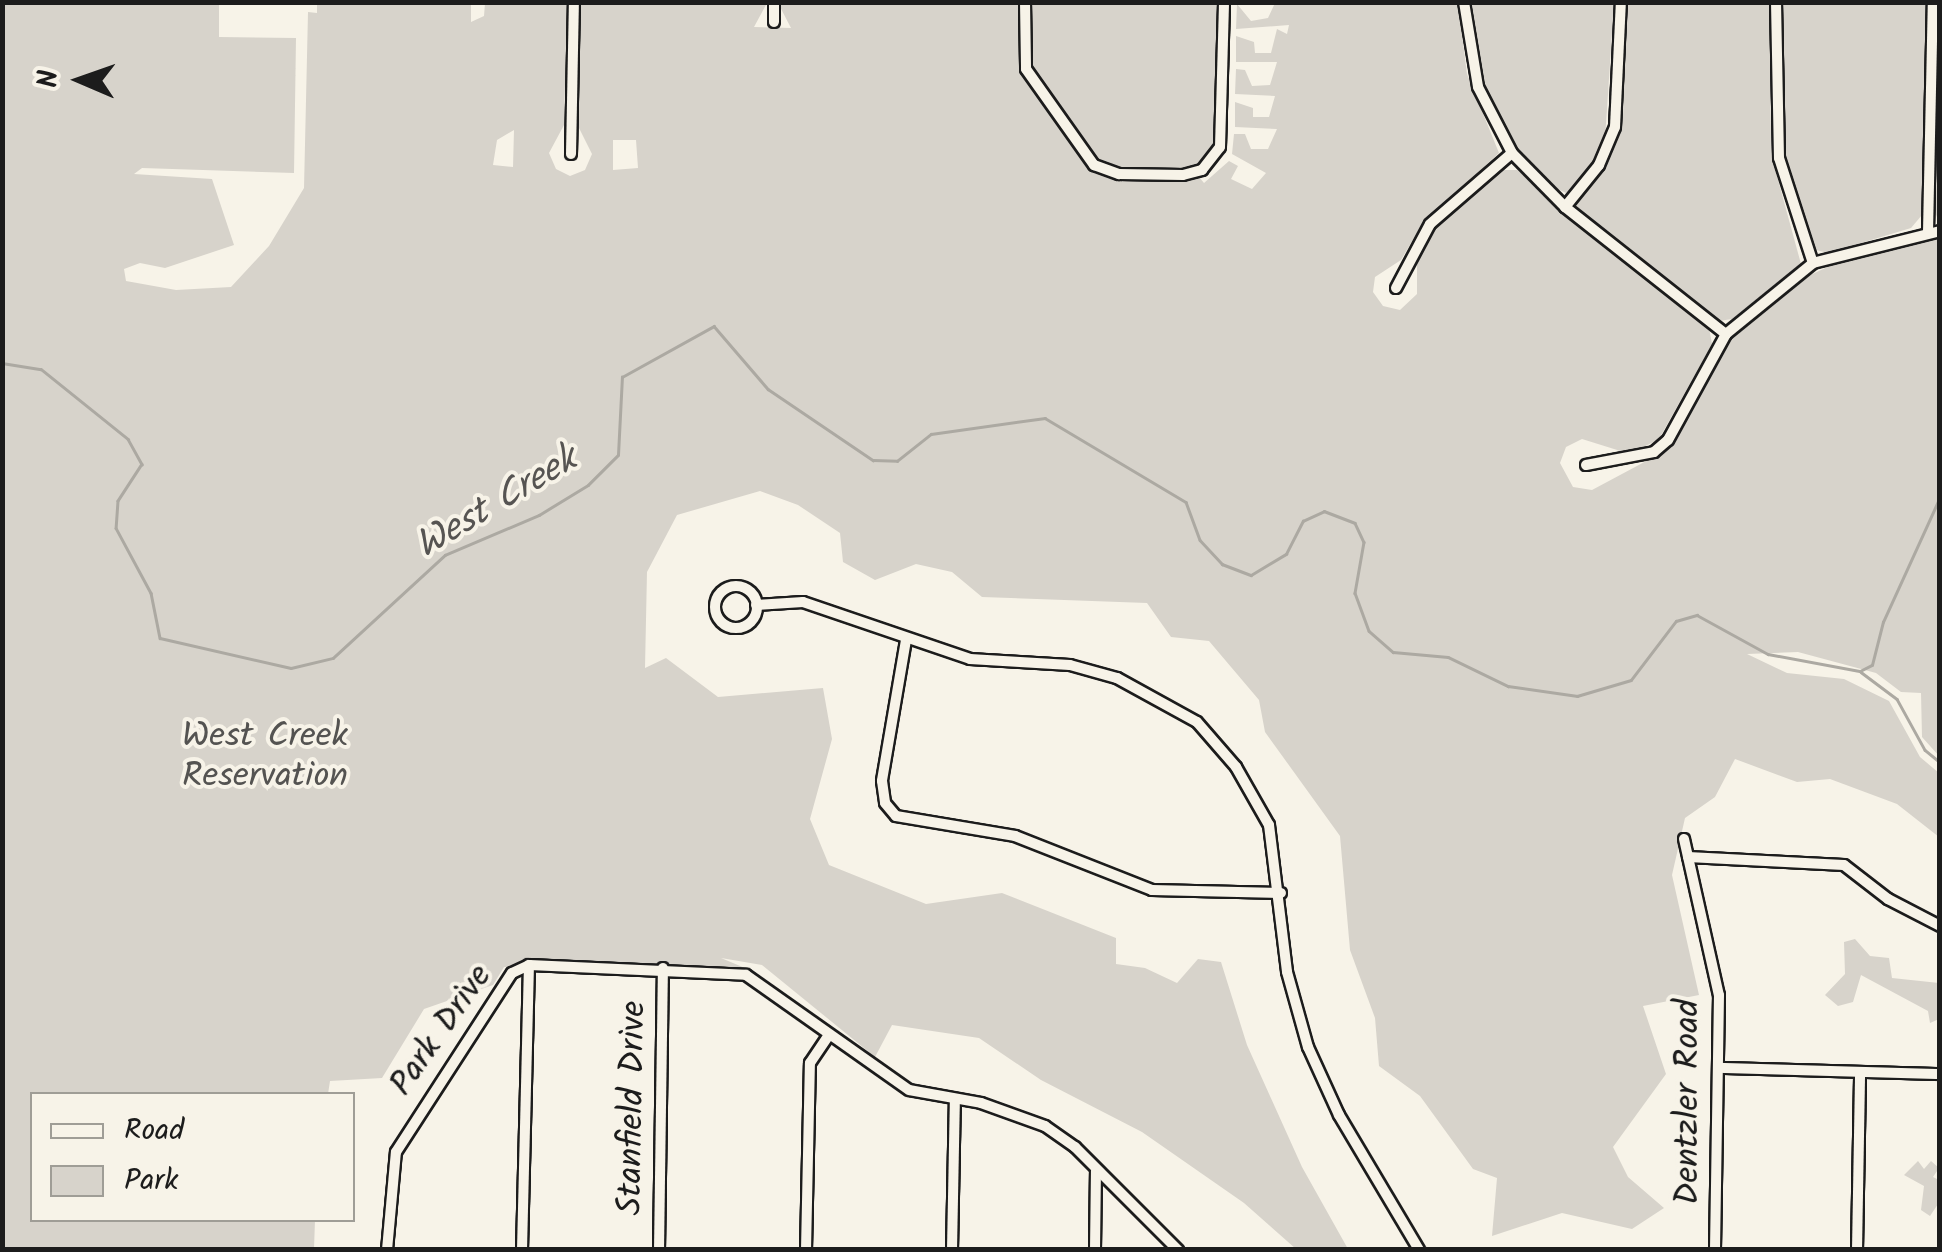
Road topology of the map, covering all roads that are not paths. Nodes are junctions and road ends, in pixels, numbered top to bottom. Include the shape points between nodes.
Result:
1 (574, 2) edge
2 (774, 2) edge
3 (1025, 2) edge
4 (1224, 2) edge
5 (1464, 2) edge
6 (1621, 2) edge
7 (1776, 2) edge
8 (1932, 2) edge
9 (774, 22) dead end
10 (1512, 153) junction
11 (571, 154) dead end
12 (1565, 207) junction
13 (1934, 231) edge
14 (1813, 264) junction
15 (1396, 288) dead end
16 (1726, 334) junction
17 (1586, 464) dead end
18 (756, 605) junction
19 (906, 640) junction
20 (1684, 839) dead end
21 (1688, 857) junction
22 (1281, 893) junction
23 (1940, 926) edge
24 (528, 965) junction
25 (663, 968) junction
26 (827, 1038) junction
27 (1721, 1068) junction
28 (1860, 1072) junction
29 (1940, 1074) edge
30 (955, 1100) junction
31 (1096, 1172) junction
32 (387, 1250) edge
33 (522, 1250) edge
34 (659, 1250) edge
35 (806, 1250) edge
36 (952, 1250) edge
37 (1094, 1250) edge
38 (1178, 1250) edge
39 (1419, 1250) edge
40 (1715, 1250) edge
41 (1857, 1250) edge

1 - 11 street
2 - 9 street
3 - 4 street via 1026,69 1094,164 1113,174 1183,175 1212,162 1222,136
5 - 10 street via 1478,87
6 - 12 street via 1615,127 1598,165
7 - 14 street via 1778,151
8 - 13 street
10 - 12 street
10 - 15 street via 1430,224
12 - 16 street
13 - 14 street
14 - 16 street
16 - 17 street via 1668,440 1631,460
18 - 18 street via 749,591 734,586 720,594 715,610 720,621 738,628 750,622
18 - 19 street via 803,602
19 - 22 street via 970,659 1070,665 1117,678 1196,722 1236,767 1269,824
19 - 22 street via 882,781 885,803 896,816 1015,836 1152,890
20 - 21 street, Dentzler Road
21 - 23 street via 1844,865 1888,900
21 - 27 street, Dentzler Road via 1719,995
22 - 39 street via 1287,972 1308,1047 1339,1115
24 - 25 street
24 - 32 street, Park Drive via 512,973 396,1152
24 - 33 street
25 - 26 street via 746,975
25 - 34 street, Stanfield Drive
26 - 30 street via 909,1090
26 - 35 street via 810,1063
27 - 28 street
27 - 40 street, Dentzler Road
28 - 29 street
28 - 41 street
30 - 31 street via 981,1102 1045,1126
30 - 36 street
31 - 37 street
31 - 38 street

